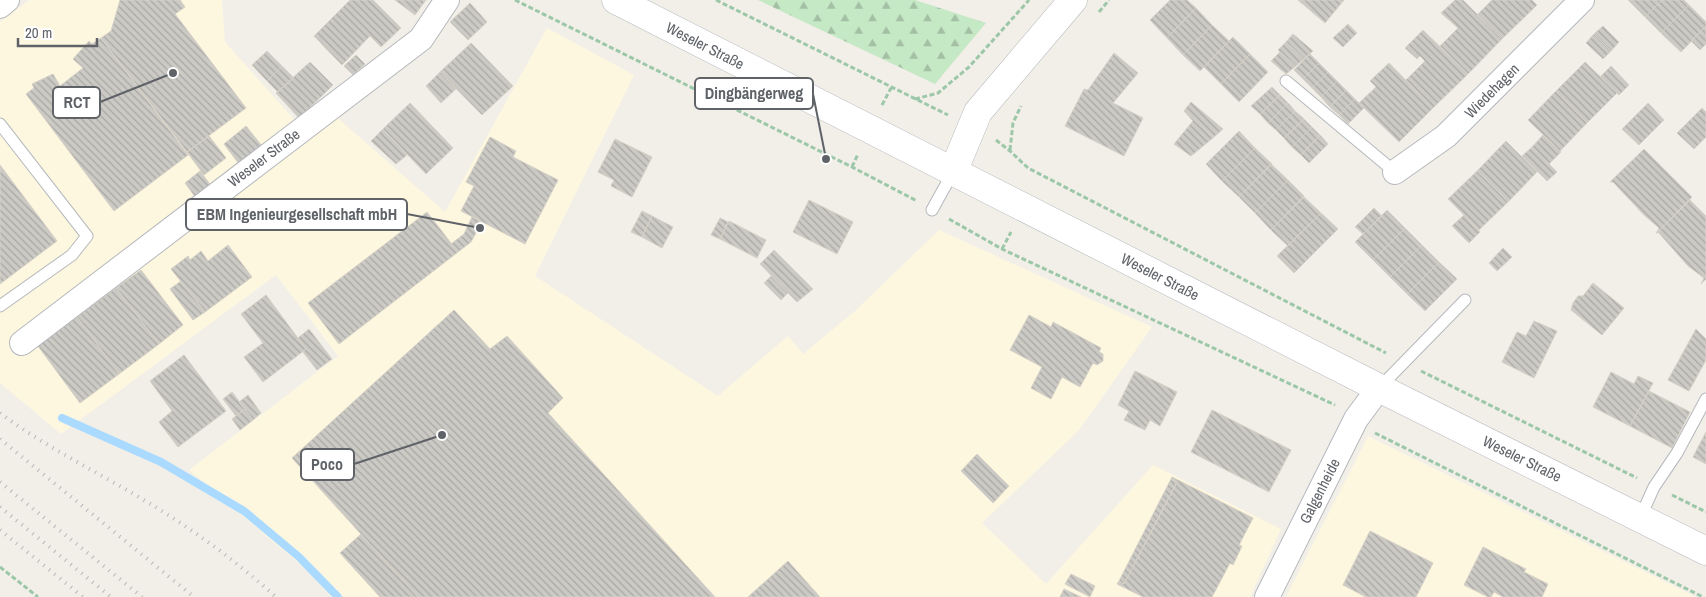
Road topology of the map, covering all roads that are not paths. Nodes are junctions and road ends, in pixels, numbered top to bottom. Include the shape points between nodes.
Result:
1 (7, 0) edge
2 (447, 0) edge
3 (616, 0) edge
4 (1073, 0) edge
5 (1582, 0) edge
6 (0, 6) edge
7 (1286, 81) dead end
8 (0, 124) edge
9 (953, 172) junction
10 (1395, 172) joint
11 (932, 210) road end
12 (1465, 300) dead end
13 (0, 306) edge
14 (22, 343) dead end
15 (1379, 388) junction
16 (1706, 399) edge
17 (1640, 518) junction
18 (1706, 550) edge
19 (1267, 597) edge

1 - 6 street
2 - 14 street, Weseler Straße via 421,39
3 - 9 main road, Weseler Straße
4 - 9 main road via 978,112
5 - 10 street, Wiedehagen via 1446,136
7 - 10 lane
8 - 13 lane via 87,236 72,255
9 - 11 lane
9 - 15 main road, Weseler Straße
12 - 15 lane
15 - 17 main road, Weseler Straße
15 - 19 street, Galgenheide via 1356,419
16 - 17 lane via 1677,453 1654,487
17 - 18 main road, Weseler Straße

